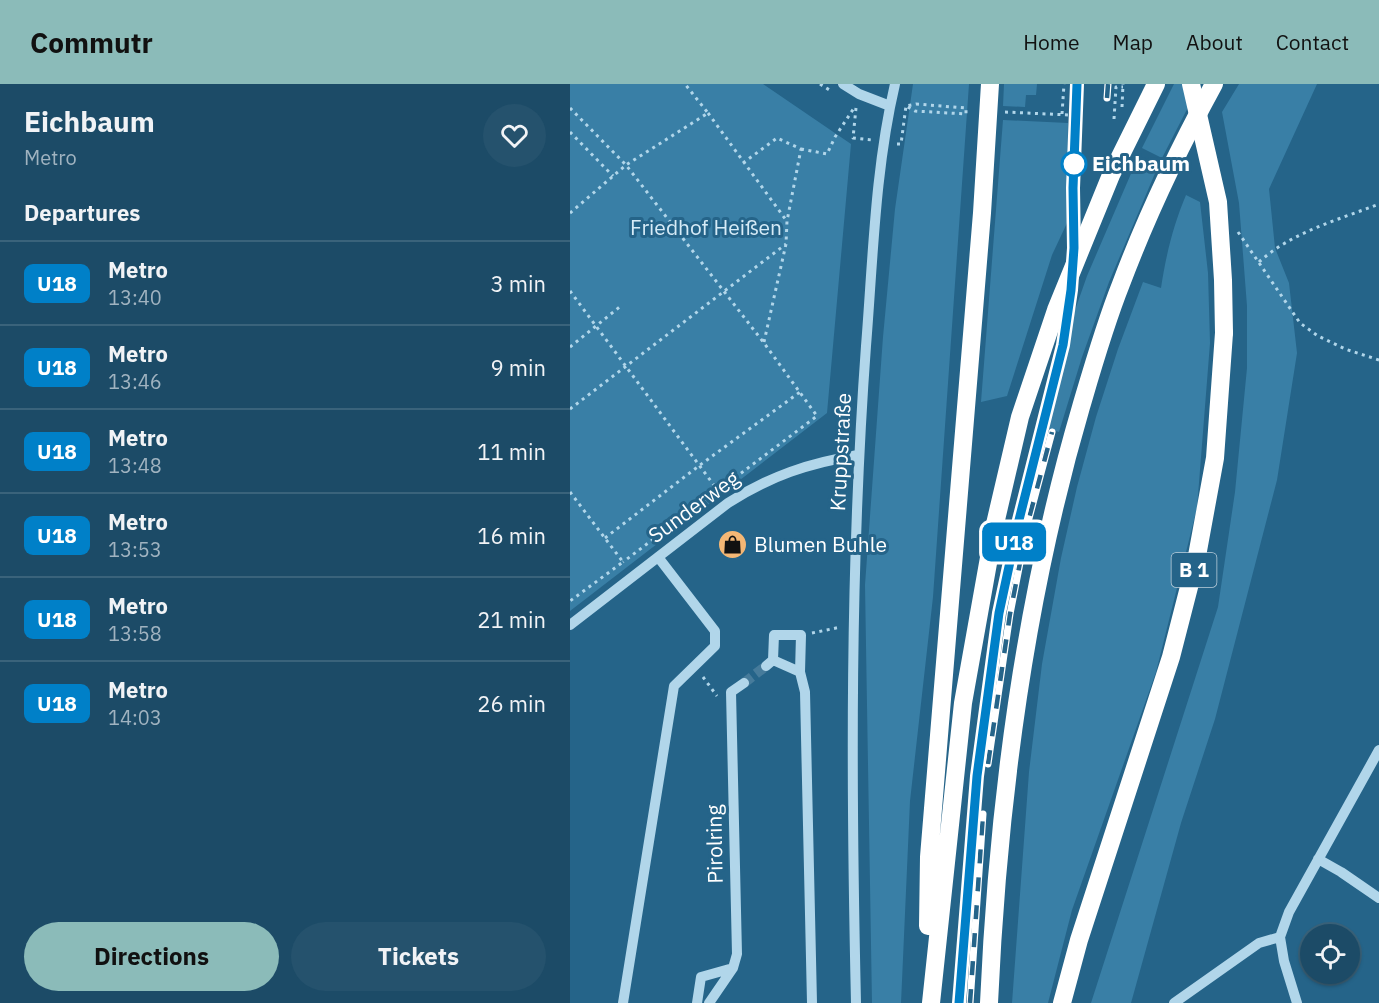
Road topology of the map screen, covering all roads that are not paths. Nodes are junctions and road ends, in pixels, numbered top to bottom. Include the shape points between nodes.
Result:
1 (843, 84) edge
2 (895, 84) edge
3 (990, 84) edge
4 (1156, 84) edge
5 (1191, 84) edge
6 (1214, 84) edge
7 (890, 106) junction
8 (858, 455) junction
9 (658, 557) junction
10 (570, 625) edge
11 (800, 672) junction
12 (744, 683) tunnel mouth
13 (1379, 750) edge
14 (1318, 859) junction
15 (1379, 898) edge
16 (1280, 937) junction
17 (733, 968) junction
18 (623, 1003) edge
19 (697, 1003) edge
20 (709, 1003) edge
21 (812, 1003) edge
22 (856, 1003) edge
23 (929, 1003) edge
24 (989, 1003) edge
25 (1062, 1003) edge
26 (1174, 1003) edge
27 (1297, 1003) edge

1 - 7 street
2 - 7 street, Kruppstraße
3 - 23 highway via 929,857
4 - 23 highway via 1111,175 1060,299 1020,417 995,524 963,703
5 - 25 highway, B 1, bridge via 1218,202 1224,333 1215,458 1197,556 1171,657
6 - 24 highway via 1154,205 1120,285 1063,468 1019,685 998,864
7 - 8 street, Kruppstraße via 883,142
8 - 9 street, Sunderweg via 827,460 754,487
8 - 22 street, Kruppstraße via 852,820
9 - 10 street, Sunderweg
9 - 18 street via 715,631 715,646 674,686
11 - 11 street via 801,635 774,635 769,663
11 - 21 street via 805,692
12 - 17 street, Pirolring via 731,692 737,954
13 - 14 street
14 - 15 street
14 - 16 street
16 - 26 street via 1259,943
16 - 27 street
17 - 19 street via 701,977
17 - 20 street, Pirolring

